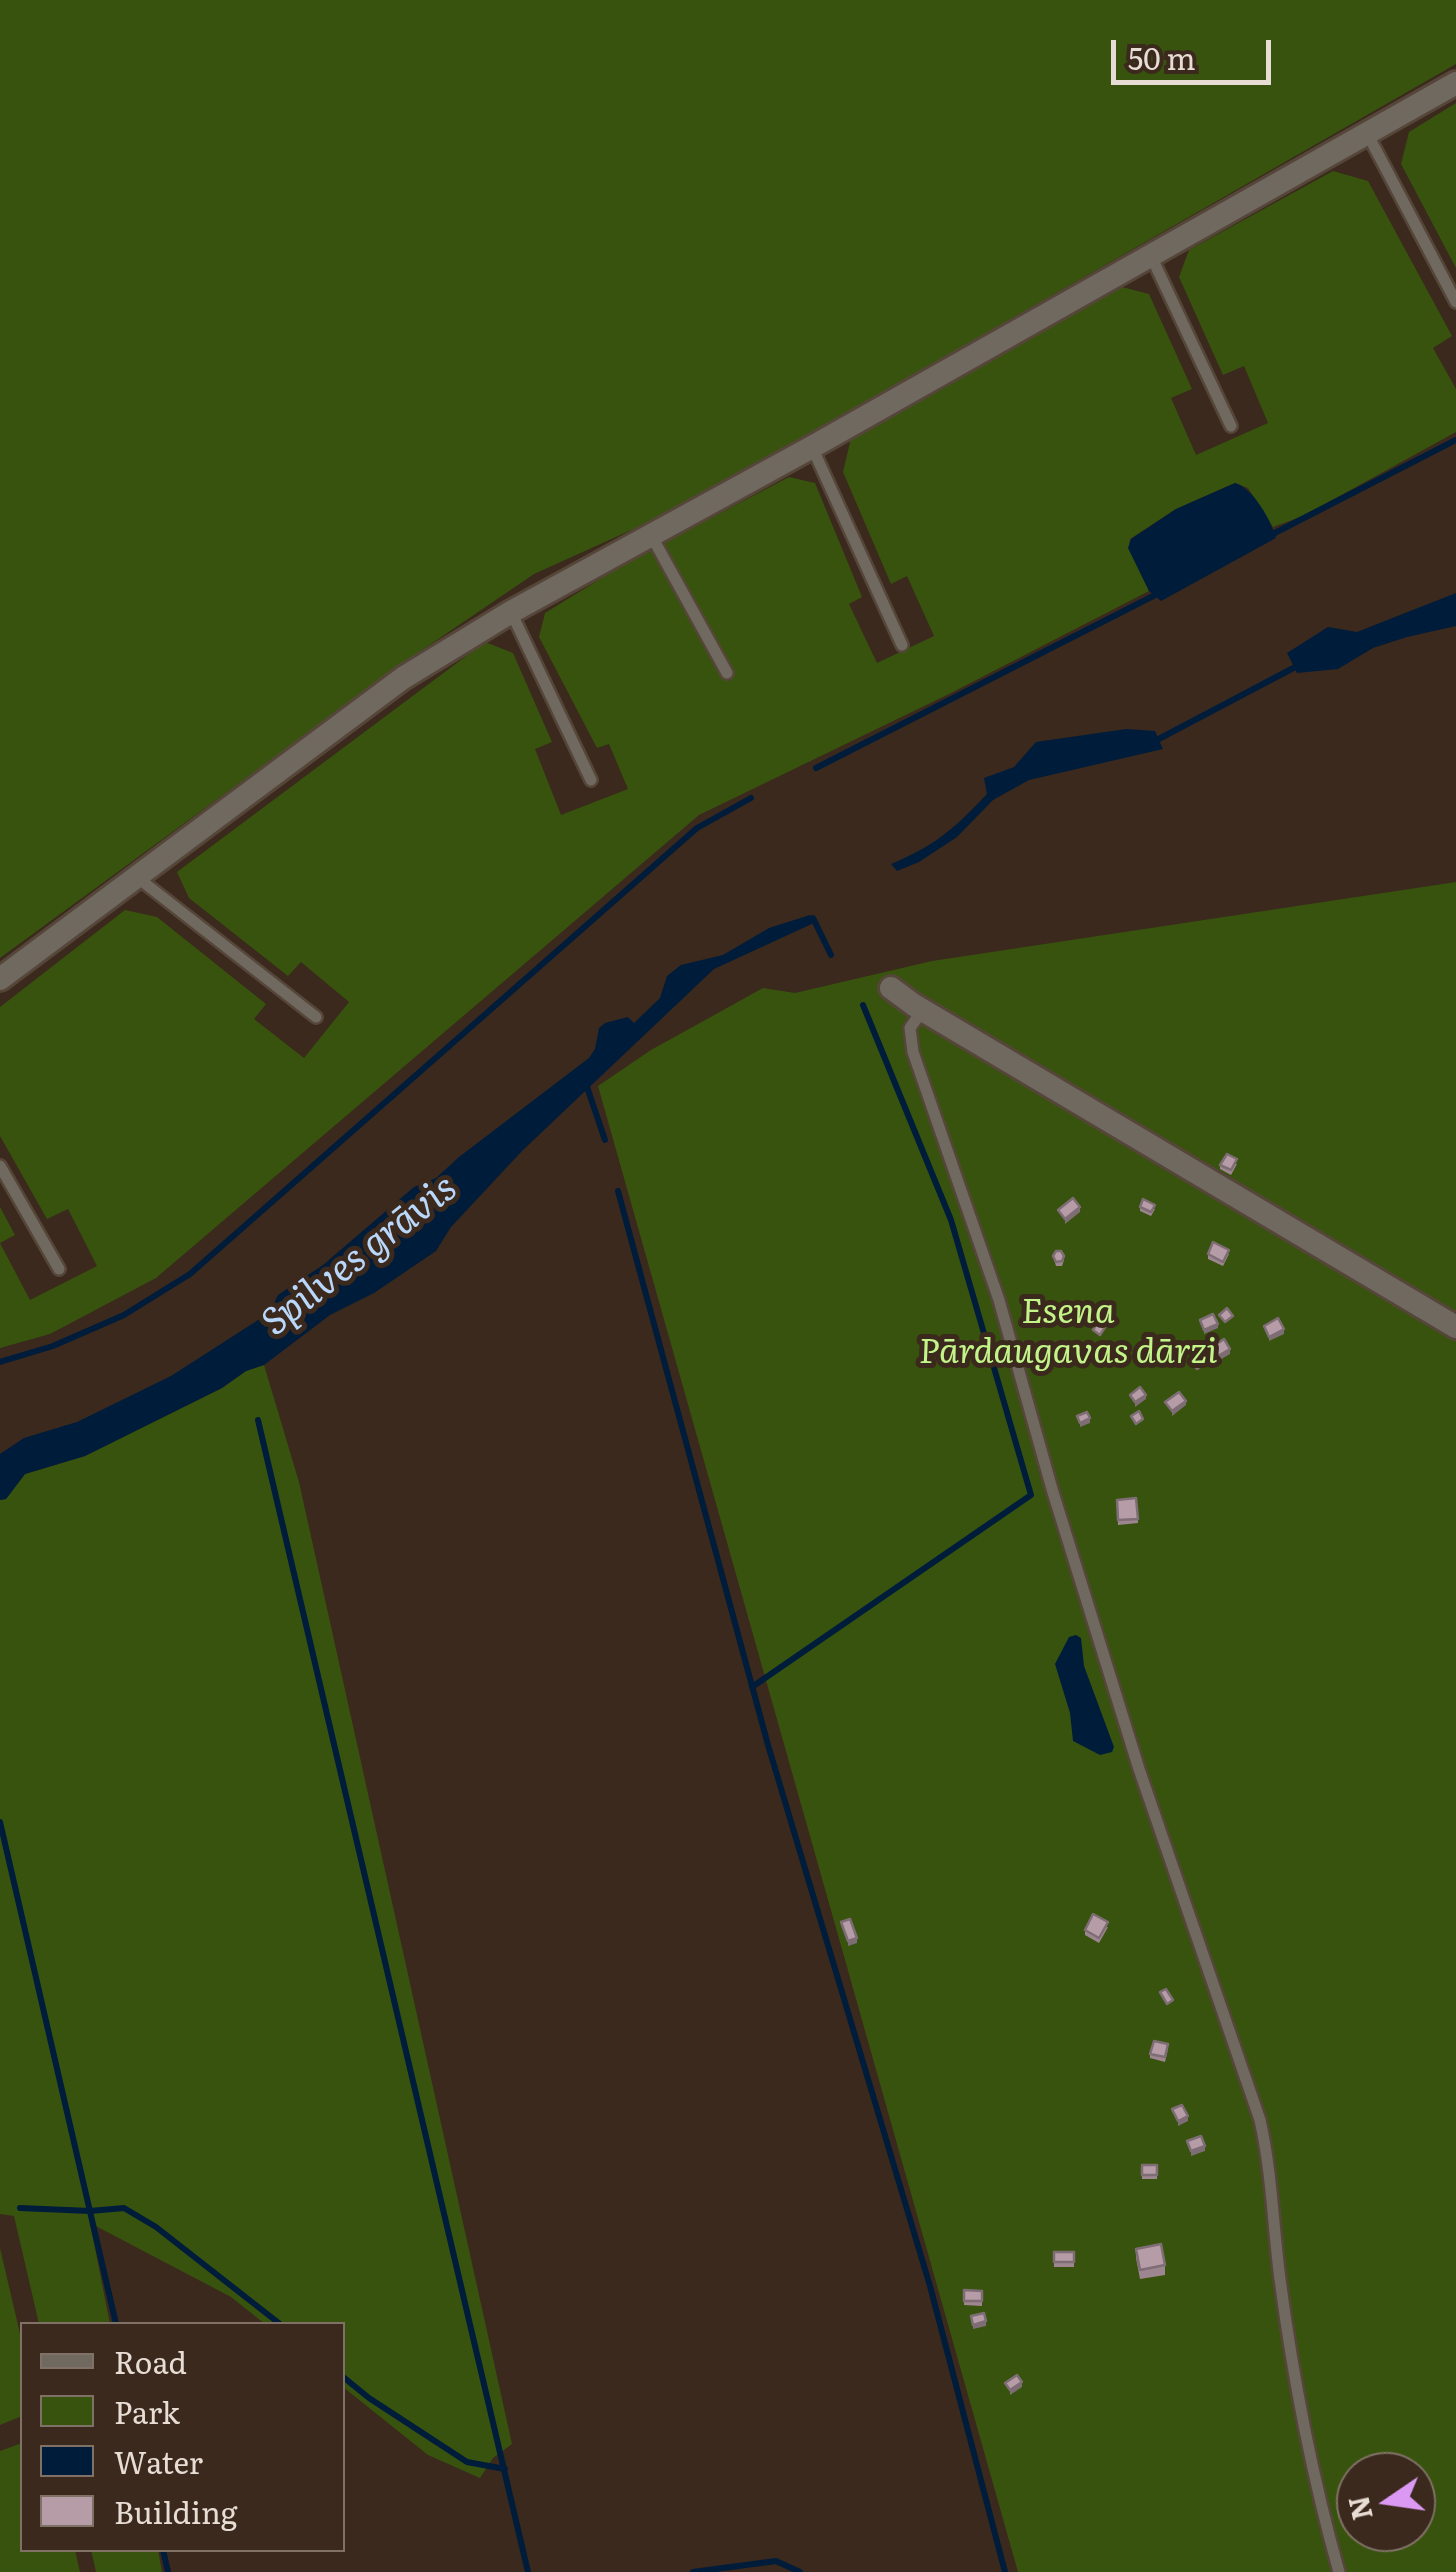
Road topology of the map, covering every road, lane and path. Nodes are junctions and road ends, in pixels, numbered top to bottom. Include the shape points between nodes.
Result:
1 (1456, 83) edge
2 (1367, 133) junction
3 (1151, 256) junction
4 (1456, 302) edge
5 (1231, 426) dead end
6 (812, 447) junction
7 (651, 535) junction
8 (510, 612) junction
9 (902, 645) dead end
10 (727, 673) dead end
11 (592, 780) dead end
12 (138, 878) junction
13 (0, 978) edge
14 (891, 988) dead end
15 (928, 1014) junction
16 (316, 1017) dead end
17 (0, 1166) edge
18 (59, 1268) dead end
19 (1456, 1327) edge
20 (1339, 2572) edge

1 - 2 street
2 - 3 street
2 - 4 lane
3 - 5 lane
3 - 6 street
6 - 7 street
6 - 9 lane
7 - 8 street
7 - 10 lane
8 - 11 lane
8 - 12 street via 403,678
12 - 13 street
12 - 16 lane
14 - 15 street
15 - 19 street
15 - 20 lane via 910,1028 913,1052 1000,1300 1139,1769 1260,2120 1292,2369
17 - 18 lane

